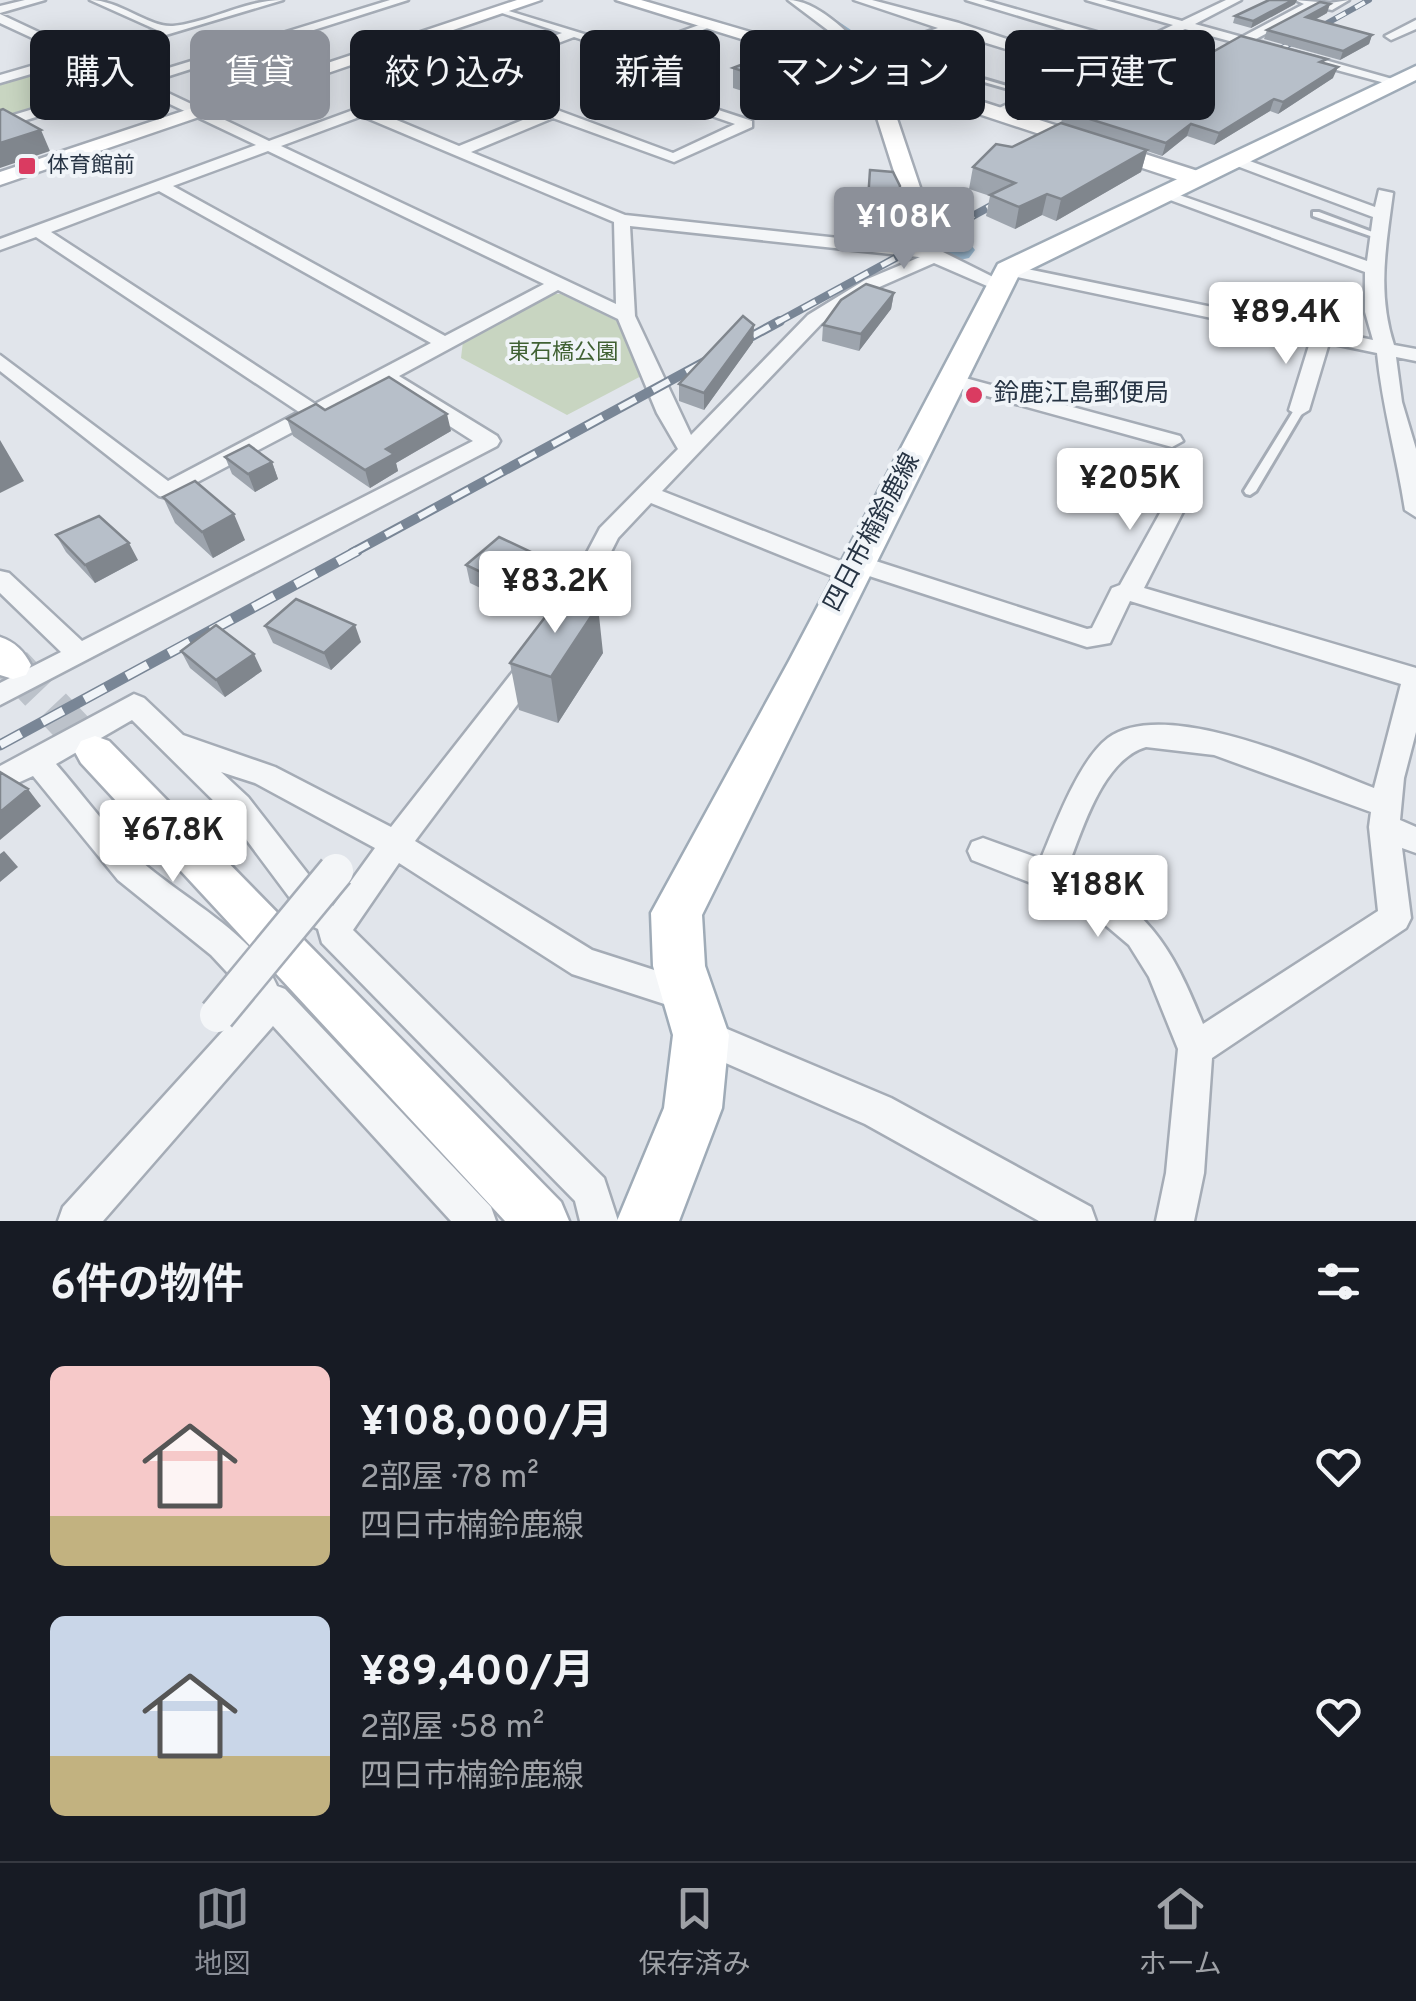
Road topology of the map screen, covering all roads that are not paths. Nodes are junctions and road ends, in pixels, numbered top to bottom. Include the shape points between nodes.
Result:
1 (39, 0) edge
2 (96, 0) edge
3 (277, 0) edge
4 (402, 0) edge
5 (533, 0) edge
6 (624, 0) edge
7 (794, 0) edge
8 (860, 0) edge
9 (972, 0) edge
10 (1020, 0) edge
11 (1092, 0) edge
12 (1140, 0) edge
13 (1235, 0) edge
14 (1343, 0) edge
15 (1308, 2) edge
16 (1000, 8) junction
17 (1122, 8) junction
18 (0, 10) edge
19 (503, 10) junction
20 (984, 14) dead end
21 (0, 18) edge
22 (967, 21) dead end
23 (706, 24) junction
24 (1184, 25) junction
25 (1414, 26) edge
26 (950, 28) junction
27 (167, 30) edge
28 (691, 30) edge
29 (838, 30) edge
30 (945, 30) edge
31 (1082, 30) edge
32 (1172, 30) edge
33 (170, 31) edge
34 (740, 31) edge
35 (30, 32) edge
36 (574, 34) junction
37 (30, 35) edge
38 (580, 36) edge
39 (1391, 36) dead end
40 (17, 38) dead end
41 (560, 39) edge
42 (1243, 41) junction
43 (1005, 45) edge
44 (330, 68) edge
45 (30, 71) edge
46 (170, 72) edge
47 (1406, 77) edge
48 (0, 80) edge
49 (985, 107) edge
50 (1005, 110) edge
51 (1000, 113) junction
52 (560, 114) edge
53 (30, 115) edge
54 (190, 115) edge
55 (350, 115) edge
56 (720, 115) edge
57 (214, 120) edge
58 (386, 120) edge
59 (535, 120) edge
60 (891, 120) edge
61 (0, 124) edge
62 (268, 146) junction
63 (460, 151) junction
64 (1234, 160) junction
65 (0, 179) edge
66 (161, 186) junction
67 (1179, 186) junction
68 (1386, 193) dead end
69 (1316, 214) dead end
70 (1382, 215) junction
71 (622, 220) junction
72 (921, 226) joint
73 (38, 231) junction
74 (1379, 236) junction
75 (0, 245) edge
76 (880, 246) junction
77 (937, 256) junction
78 (1374, 269) junction
79 (1004, 278) junction
80 (555, 285) junction
81 (626, 316) junction
82 (1321, 338) junction
83 (1416, 338) edge
84 (446, 343) junction
85 (1386, 350) junction
86 (1416, 355) edge
87 (4, 370) edge
88 (385, 376) junction
89 (954, 381) junction
90 (1300, 410) joint
91 (314, 413) junction
92 (1172, 441) dead end
93 (687, 447) junction
94 (1250, 491) dead end
95 (646, 493) junction
96 (1178, 500) dead end
97 (1416, 510) edge
98 (854, 569) junction
99 (0, 579) edge
100 (1129, 592) junction
101 (79, 654) junction
102 (4, 670) edge
103 (1415, 672) edge
104 (173, 743) junction
105 (95, 752) tunnel mouth
106 (36, 761) junction
107 (0, 779) edge
108 (1394, 799) edge
109 (1416, 840) edge
110 (395, 844) junction
111 (983, 851) dead end
112 (336, 870) dead end
113 (1048, 876) junction
114 (1405, 922) edge
115 (334, 932) junction
116 (692, 997) junction
117 (273, 1001) junction
118 (217, 1014) dead end
119 (701, 1035) junction
120 (1196, 1049) junction
121 (77, 1221) edge
122 (477, 1221) edge
123 (542, 1221) edge
124 (598, 1221) edge
125 (648, 1221) edge
126 (1077, 1221) edge
127 (1176, 1221) edge

1 - 18 street
2 - 27 street
3 - 33 street
4 - 46 street
5 - 19 street
6 - 23 street
7 - 29 street
8 - 26 street
9 - 16 street
10 - 16 street
11 - 17 street
12 - 17 street
13 - 24 street
14 - 15 street via 1332,7
15 - 42 street
16 - 20 street
16 - 31 street
17 - 24 street
19 - 36 street
19 - 44 street
21 - 35 street
22 - 26 street
23 - 28 street
23 - 34 street
24 - 32 street
24 - 42 street
25 - 39 street
26 - 30 street
26 - 43 street
36 - 38 street
36 - 41 street
37 - 40 street
42 - 47 street
45 - 48 street
47 - 64 main road
49 - 51 street
50 - 51 street
51 - 67 street
52 - 56 street via 674,158 747,124
53 - 61 street
54 - 65 street
55 - 62 street
57 - 62 street
58 - 63 street
59 - 63 street
60 - 72 street
62 - 66 street
62 - 80 street
63 - 71 street
64 - 67 main road
64 - 70 street
66 - 73 street
66 - 84 street
67 - 78 street
67 - 79 main road
68 - 70 street
69 - 74 lane
70 - 74 street
71 - 76 street
71 - 81 street
72 - 76 street
73 - 75 street
73 - 91 street
74 - 78 street
76 - 77 street
77 - 79 street
77 - 93 street via 827,308
78 - 85 street via 1374,312
79 - 82 street
79 - 89 main road, 四日市楠鈴鹿線
80 - 81 street
80 - 84 street
81 - 93 street
82 - 85 street
82 - 90 street
83 - 85 street
84 - 88 street
85 - 86 street
85 - 97 street
87 - 91 street via 168,490
88 - 91 street
88 - 101 street via 489,442
89 - 92 street
89 - 98 main road, 四日市楠鈴鹿線
90 - 94 lane
93 - 95 street
95 - 98 street
95 - 110 street via 595,552 558,632
96 - 100 street
98 - 100 street via 1087,638 1101,636 1121,594
98 - 116 main road, 四日市楠鈴鹿線 via 676,913 679,966
99 - 101 street
100 - 103 street
101 - 102 street
103 - 108 street
104 - 106 street via 134,704
104 - 110 street via 265,775
104 - 115 street via 238,806
105 - 123 street
106 - 107 street
106 - 117 street via 130,870 222,944
108 - 109 street
108 - 113 street via 1221,744 1138,738 1110,755
108 - 114 street
110 - 115 street
110 - 116 street via 584,963
111 - 113 street
112 - 118 street, bridge
113 - 120 street via 1121,918 1152,951
114 - 120 street
115 - 124 street via 591,1191
116 - 119 main road, 四日市楠鈴鹿線
117 - 121 street
117 - 122 street
119 - 125 main road, 四日市楠鈴鹿線 via 693,1108
119 - 126 street via 878,1111
120 - 127 street

